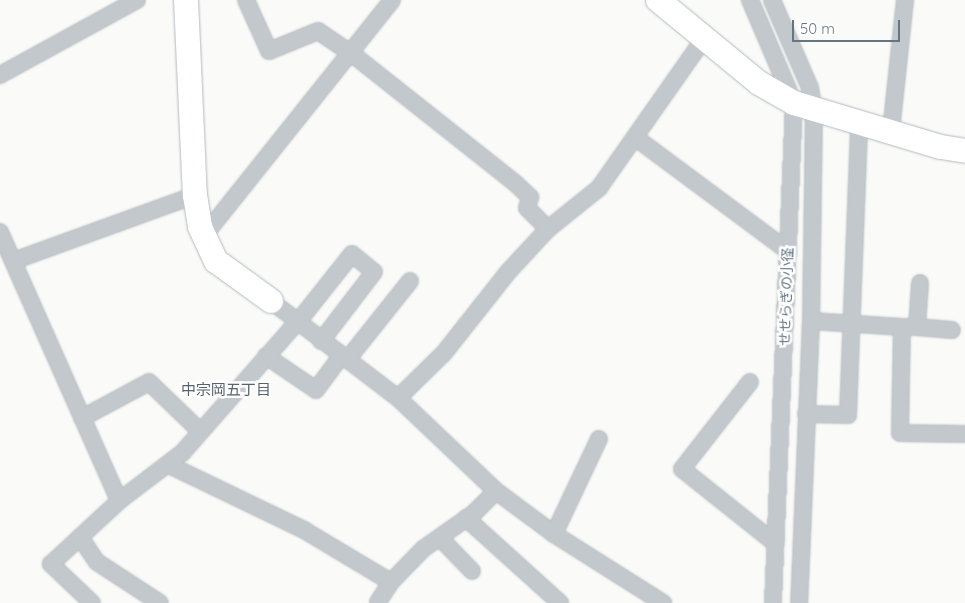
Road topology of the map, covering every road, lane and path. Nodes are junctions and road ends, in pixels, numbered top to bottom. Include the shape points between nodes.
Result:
1 (137, 0) edge
2 (186, 0) edge
3 (246, 0) edge
4 (392, 0) edge
5 (658, 0) edge
6 (750, 0) edge
7 (772, 0) edge
8 (905, 0) edge
9 (705, 37) junction
10 (350, 53) junction
11 (0, 75) edge
12 (804, 106) junction
13 (859, 123) junction
14 (890, 131) junction
15 (636, 138) junction
16 (965, 151) edge
17 (195, 194) junction
18 (548, 229) junction
19 (0, 232) edge
20 (203, 237) junction
21 (788, 251) junction
22 (13, 261) junction
23 (410, 281) dead end
24 (920, 283) dead end
25 (271, 301) joint
26 (811, 321) junction
27 (296, 322) junction
28 (852, 324) junction
29 (909, 327) junction
30 (952, 330) dead end
31 (321, 341) junction
32 (266, 356) junction
33 (344, 358) junction
34 (750, 382) dead end
35 (398, 398) junction
36 (806, 414) junction
37 (82, 418) junction
38 (200, 431) junction
39 (965, 434) edge
40 (599, 439) dead end
41 (168, 465) junction
42 (496, 490) junction
43 (119, 501) junction
44 (466, 518) junction
45 (554, 534) junction
46 (80, 537) junction
47 (440, 538) junction
48 (776, 544) junction
49 (472, 571) dead end
50 (391, 582) junction
51 (378, 602) dead end
52 (92, 603) edge
53 (160, 603) edge
54 (560, 603) edge
55 (663, 603) edge
56 (773, 603) edge
57 (799, 603) edge

1 - 11 street
2 - 17 street
3 - 10 street via 269,51 318,31
4 - 10 street
5 - 9 street
6 - 12 street, せせらぎの小径
7 - 12 street via 810,88
8 - 14 street
9 - 12 street via 759,83
9 - 15 street
10 - 18 street via 515,183 530,197 527,208
10 - 20 street
12 - 13 street
12 - 21 street, せせらぎの小径
12 - 26 street
13 - 14 street
13 - 28 street
14 - 16 street
15 - 18 street via 599,188
15 - 21 street
17 - 20 street
17 - 22 street
18 - 35 street via 508,272 444,353
19 - 22 street
20 - 25 street via 216,261
21 - 48 street, せせらぎの小径
22 - 37 street
23 - 33 street
24 - 29 street
25 - 27 street
26 - 28 street
26 - 36 street
27 - 31 street
27 - 31 street via 352,254 374,272
27 - 32 street
28 - 29 street
28 - 36 street via 848,415
29 - 30 street
29 - 39 street via 900,433
31 - 33 street
32 - 33 street via 316,390
32 - 38 street
33 - 35 street
34 - 48 street via 682,469
35 - 42 street
36 - 57 street
37 - 38 street via 149,382
37 - 43 street
38 - 41 street
40 - 45 street
41 - 43 street
41 - 50 street via 304,530
42 - 44 street
42 - 45 street
43 - 46 street
44 - 47 street
44 - 54 street
45 - 55 street
46 - 52 street via 51,564
46 - 53 street via 97,562
47 - 49 street
47 - 50 street via 423,549
48 - 56 street, せせらぎの小径
50 - 51 street

